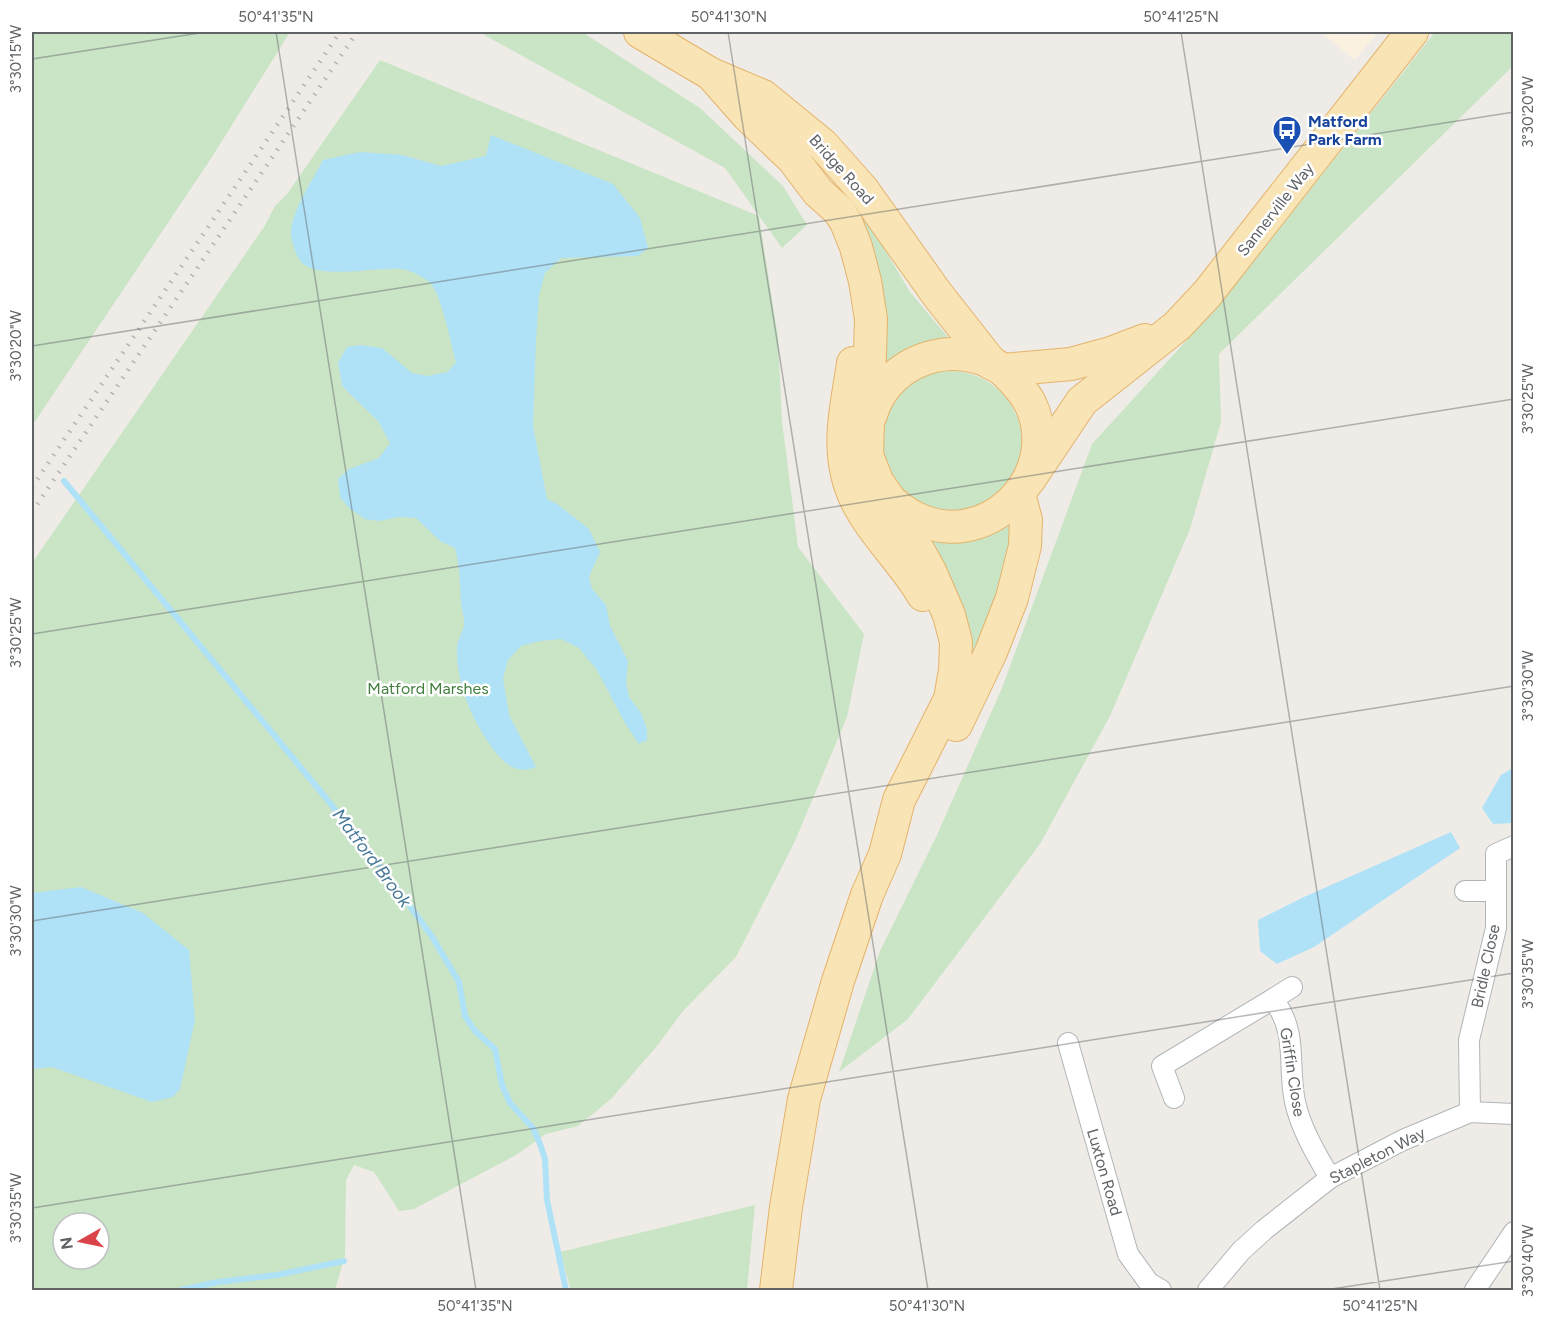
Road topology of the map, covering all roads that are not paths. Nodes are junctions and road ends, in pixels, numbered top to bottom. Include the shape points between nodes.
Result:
1 (640, 32) edge
2 (1412, 32) edge
3 (711, 74) junction
4 (818, 192) junction
5 (1177, 326) junction
6 (998, 367) junction
7 (867, 427) junction
8 (1024, 487) junction
9 (890, 500) junction
10 (926, 743) junction
11 (1514, 846) edge
12 (885, 854) junction
13 (1465, 891) dead end
14 (1496, 891) junction
15 (1292, 987) dead end
16 (1273, 999) junction
17 (1068, 1043) dead end
18 (1174, 1098) dead end
19 (1470, 1112) junction
20 (1514, 1114) edge
21 (1330, 1178) junction
22 (1514, 1232) edge
23 (776, 1290) edge
24 (1161, 1290) edge
25 (1208, 1290) edge
26 (1475, 1290) edge

1 - 3 main road, Bridge Road
2 - 5 main road, Sannerville Way via 1207,294
3 - 4 main road via 793,159
3 - 6 main road, Bridge Road via 763,96 842,164 938,294
4 - 7 main road via 846,222 865,280 872,343
4 - 10 main road via 846,260 855,305 854,356 844,430 846,474 867,516 913,578 941,637 944,661 940,692
5 - 6 main road, Sannerville Way via 1111,353 1071,364
5 - 8 main road, Sannerville Way via 1082,401
6 - 7 main road via 960,354 911,364 884,388 873,405
6 - 8 main road via 1021,388 1037,426 1034,466
7 - 9 main road via 867,455 877,482
8 - 9 main road via 1008,506 987,519 953,527 911,516
8 - 12 main road via 1025,546 1012,598 991,652 916,808
9 - 10 main road via 930,571 956,642 950,699
10 - 12 main road via 899,800
11 - 14 street, Bridle Close via 1496,854
12 - 23 main road via 838,981 804,1099
13 - 14 street
14 - 19 street, Bridle Close via 1496,928 1469,1040
15 - 16 street
16 - 18 street via 1162,1066
16 - 21 street, Griffin Close via 1289,1032 1294,1100 1301,1123
17 - 24 street, Luxton Road via 1128,1254 1149,1283
19 - 20 street, Stapleton Way
19 - 21 street, Stapleton Way via 1403,1140
21 - 25 street, Stapleton Way via 1241,1251
22 - 26 street

